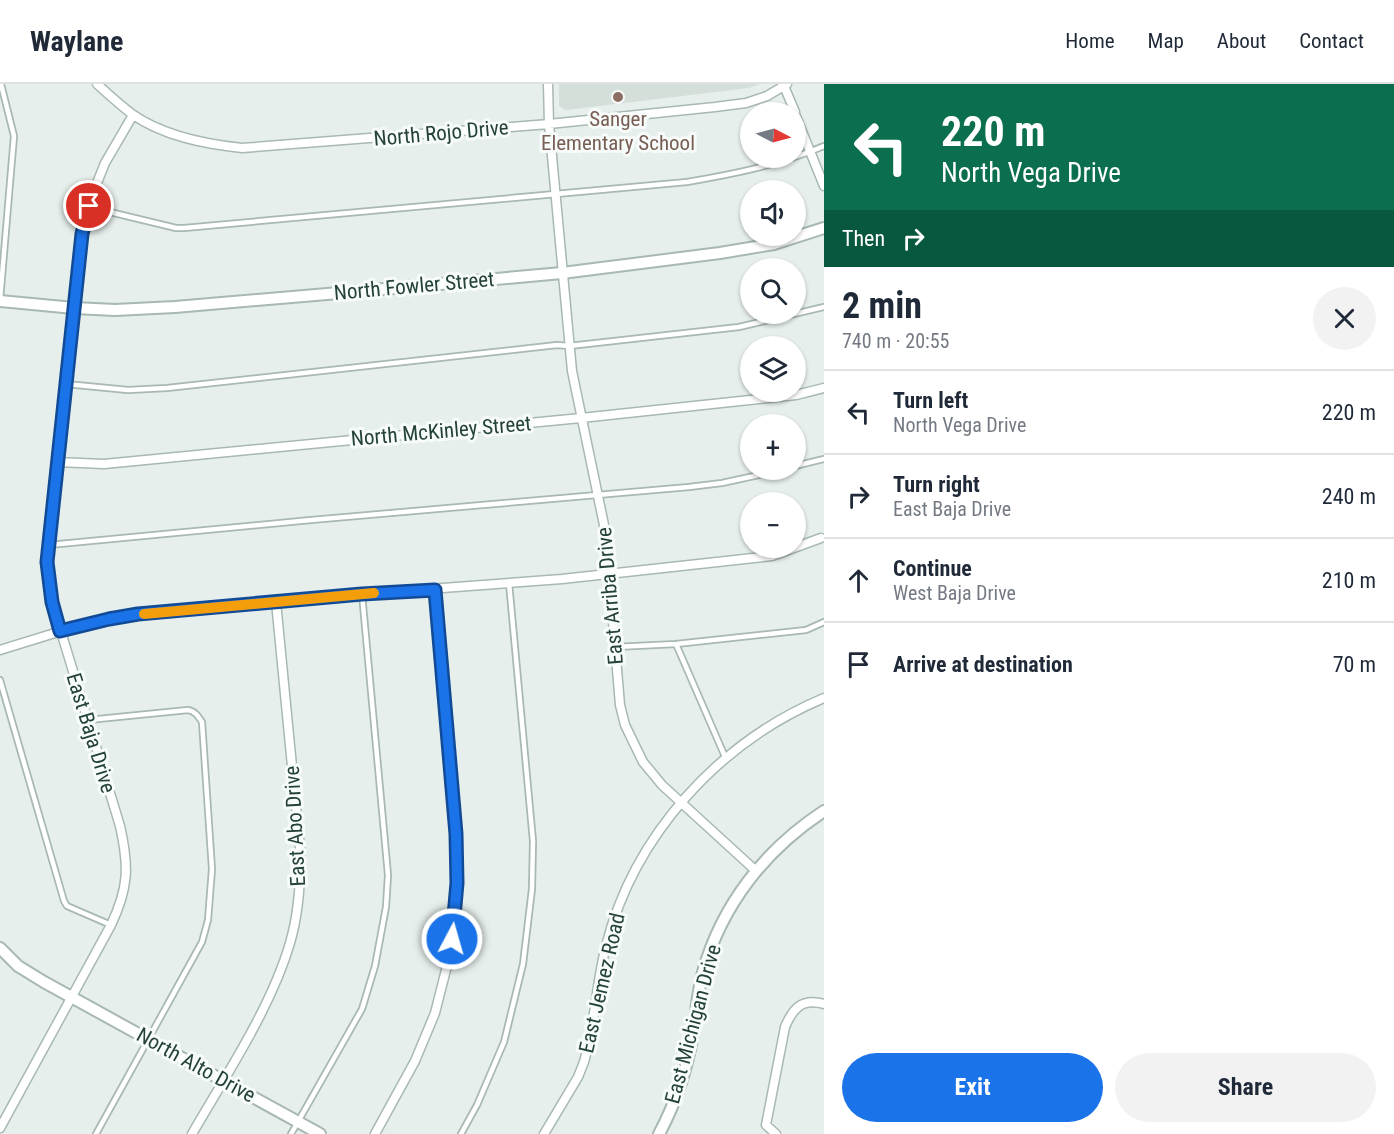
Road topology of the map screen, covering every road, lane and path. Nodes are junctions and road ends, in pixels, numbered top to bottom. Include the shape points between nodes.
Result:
1 (1, 84) edge
2 (97, 84) edge
3 (548, 84) edge
4 (785, 85) edge
5 (791, 102) edge
6 (133, 115) junction
7 (549, 124) junction
8 (806, 142) edge
9 (824, 146) edge
10 (810, 152) junction
11 (824, 186) edge
12 (556, 195) junction
13 (89, 206) junction
14 (824, 228) edge
15 (562, 273) junction
16 (0, 302) edge
17 (824, 307) edge
18 (74, 308) junction
19 (569, 346) junction
20 (66, 384) junction
21 (824, 388) edge
22 (581, 418) junction
23 (824, 459) edge
24 (57, 462) junction
25 (806, 463) edge
26 (740, 479) edge
27 (598, 494) junction
28 (821, 538) dead end
29 (49, 545) junction
30 (609, 574) junction
31 (509, 583) junction
32 (435, 590) junction
33 (362, 594) junction
34 (276, 602) junction
35 (824, 622) edge
36 (60, 631) junction
37 (676, 644) junction
38 (615, 647) junction
39 (0, 650) edge
40 (0, 680) edge
41 (824, 698) edge
42 (88, 720) junction
43 (726, 759) junction
44 (681, 801) junction
45 (824, 811) edge
46 (755, 870) junction
47 (111, 925) junction
48 (0, 948) edge
49 (72, 997) junction
50 (824, 1004) edge
51 (148, 1039) junction
52 (223, 1079) junction
53 (0, 1101) edge
54 (10, 1107) junction
55 (298, 1122) junction
56 (0, 1128) edge
57 (96, 1134) edge
58 (192, 1134) edge
59 (291, 1134) edge
60 (320, 1134) edge
61 (375, 1134) edge
62 (461, 1134) edge
63 (544, 1134) edge
64 (659, 1134) edge
65 (776, 1134) edge

1 - 16 lane via 14,136
2 - 6 street, North Rojo Drive
3 - 7 street, East Arriba Drive
4 - 5 street
4 - 7 street, North Rojo Drive via 746,103
6 - 7 street, North Rojo Drive via 180,136 242,148
6 - 13 street, East Baja Drive via 105,163
7 - 12 street, East Arriba Drive
8 - 10 street
9 - 10 lane
10 - 11 street
10 - 12 lane via 782,162 687,182
12 - 13 lane via 184,228
12 - 15 street, East Arriba Drive
13 - 18 street, East Baja Drive
14 - 15 street, North Fowler Street via 749,249
15 - 18 street, North Fowler Street via 175,307
15 - 19 street, East Arriba Drive
16 - 18 street, North Fowler Street
17 - 19 lane via 739,327
18 - 20 street, East Baja Drive
19 - 20 lane via 167,388 128,390
19 - 22 street, East Arriba Drive
20 - 24 street, East Baja Drive
21 - 22 street, North McKinley Street via 796,395
22 - 24 street, North McKinley Street via 104,464
22 - 27 street, East Arriba Drive
23 - 25 lane
24 - 29 street, East Baja Drive
26 - 27 lane
27 - 29 lane
27 - 30 street, East Arriba Drive
28 - 30 street via 772,556
29 - 36 street, East Baja Drive via 48,579
30 - 31 street
30 - 38 street, East Arriba Drive
31 - 32 street
31 - 62 lane via 533,841 532,889 523,964 504,1042
32 - 33 street
32 - 61 street via 456,834 454,923 435,1013 415,1061
33 - 34 street
33 - 55 lane via 388,875 386,907 362,1009
34 - 36 street via 138,614
34 - 52 street, East Abo Drive via 300,848 298,910 280,974
35 - 37 lane via 806,630
36 - 39 street
36 - 42 street, East Baja Drive
37 - 38 lane
37 - 43 lane
38 - 44 street, East Arriba Drive via 625,725 643,762
40 - 47 lane via 64,901 67,906
41 - 43 street, East Jemez Road via 769,726
42 - 47 street, East Baja Drive via 126,854 123,895
42 - 51 lane via 188,710 202,722 212,869 206,932
43 - 44 street, East Jemez Road
44 - 46 street, East Arriba Drive
44 - 63 street, East Jemez Road via 637,865 622,895 606,946 584,1062
45 - 46 street, East Michigan Drive via 795,831
46 - 64 street, East Michigan Drive via 714,940 703,972 686,1070
47 - 49 street, East Baja Drive
48 - 49 street, North Alto Drive via 18,966
49 - 51 street, North Alto Drive
49 - 54 street, East Baja Drive
50 - 65 street via 803,1003 790,1014 785,1027 766,1125
51 - 52 street, North Alto Drive
51 - 57 lane
52 - 55 street, North Alto Drive
52 - 58 street, East Abo Drive
53 - 54 street
54 - 56 street, East Baja Drive
55 - 59 lane
55 - 60 street, North Alto Drive

